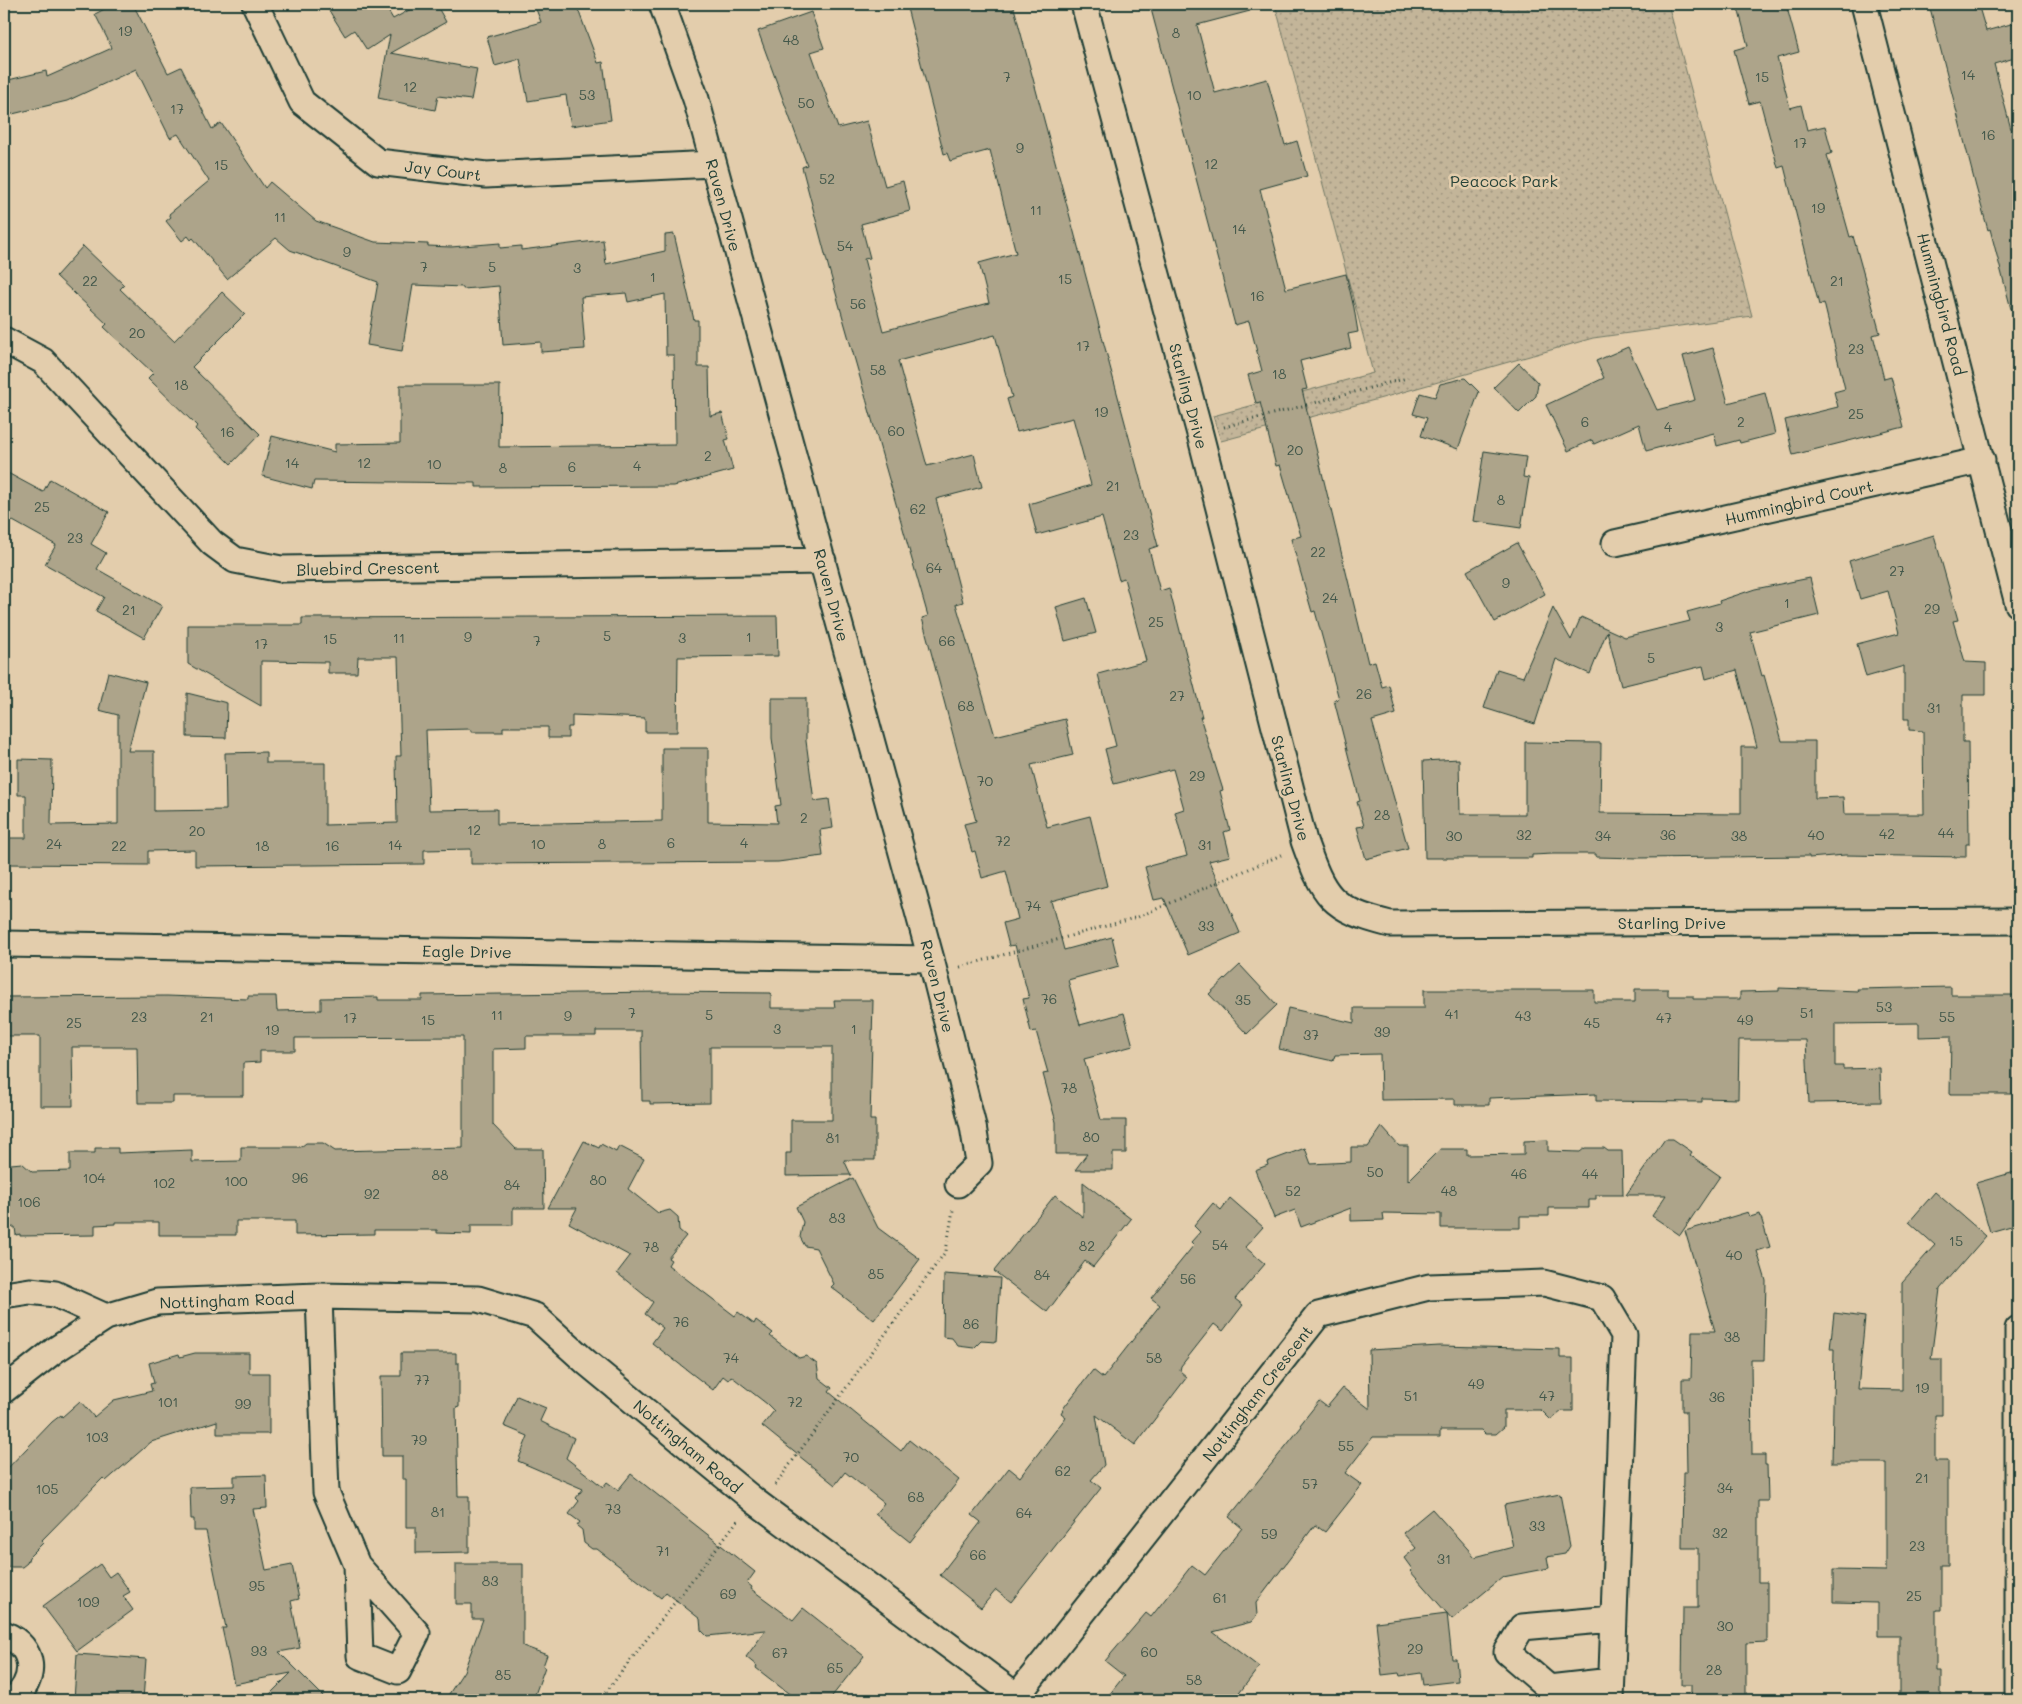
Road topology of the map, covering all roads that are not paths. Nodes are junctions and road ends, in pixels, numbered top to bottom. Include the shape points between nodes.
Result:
1 (255, 4) edge
2 (662, 4) edge
3 (1084, 4) edge
4 (1864, 4) edge
5 (713, 164) junction
6 (4, 340) edge
7 (1982, 460) junction
8 (1615, 543) dead end
9 (823, 561) junction
10 (2018, 604) edge
11 (2018, 920) edge
12 (4, 944) edge
13 (931, 959) junction
14 (958, 1184) road end
15 (4, 1295) edge
16 (319, 1296) junction
17 (106, 1317) junction
18 (2018, 1328) edge
19 (4, 1390) edge
20 (357, 1565) dead end
21 (1613, 1620) junction
22 (4, 1634) edge
23 (1611, 1691) edge
24 (1020, 1698) edge
25 (13, 1700) edge
26 (2018, 1700) edge

1 - 5 street, Jay Court via 302,102 378,162 486,175
2 - 5 street, Raven Drive via 696,99
3 - 11 street, Starling Drive via 1200,434 1304,841 1319,882 1341,907 1361,917 1390,924
4 - 7 street, Hummingbird Road
5 - 9 street, Raven Drive
6 - 9 street, Bluebird Crescent via 43,361 212,543 235,560 281,569
7 - 8 street, Hummingbird Court
7 - 10 street, Hummingbird Road
9 - 13 street, Raven Drive
12 - 13 street, Eagle Drive
13 - 14 street, Raven Drive via 973,1126 978,1163
15 - 17 street via 30,1291 55,1294
16 - 17 street, Nottingham Road via 157,1302
16 - 20 street via 326,1492
16 - 24 street, Nottingham Road via 478,1299 535,1316 756,1502
17 - 19 street, Nottingham Road via 55,1350
18 - 26 street
21 - 23 street, Nottingham Crescent
21 - 23 street, Nottingham Crescent via 1522,1626 1506,1652 1549,1688
21 - 24 street, Nottingham Crescent via 1624,1335 1602,1298 1544,1284 1429,1287 1318,1316
22 - 25 street via 16,1640 29,1661 28,1682

